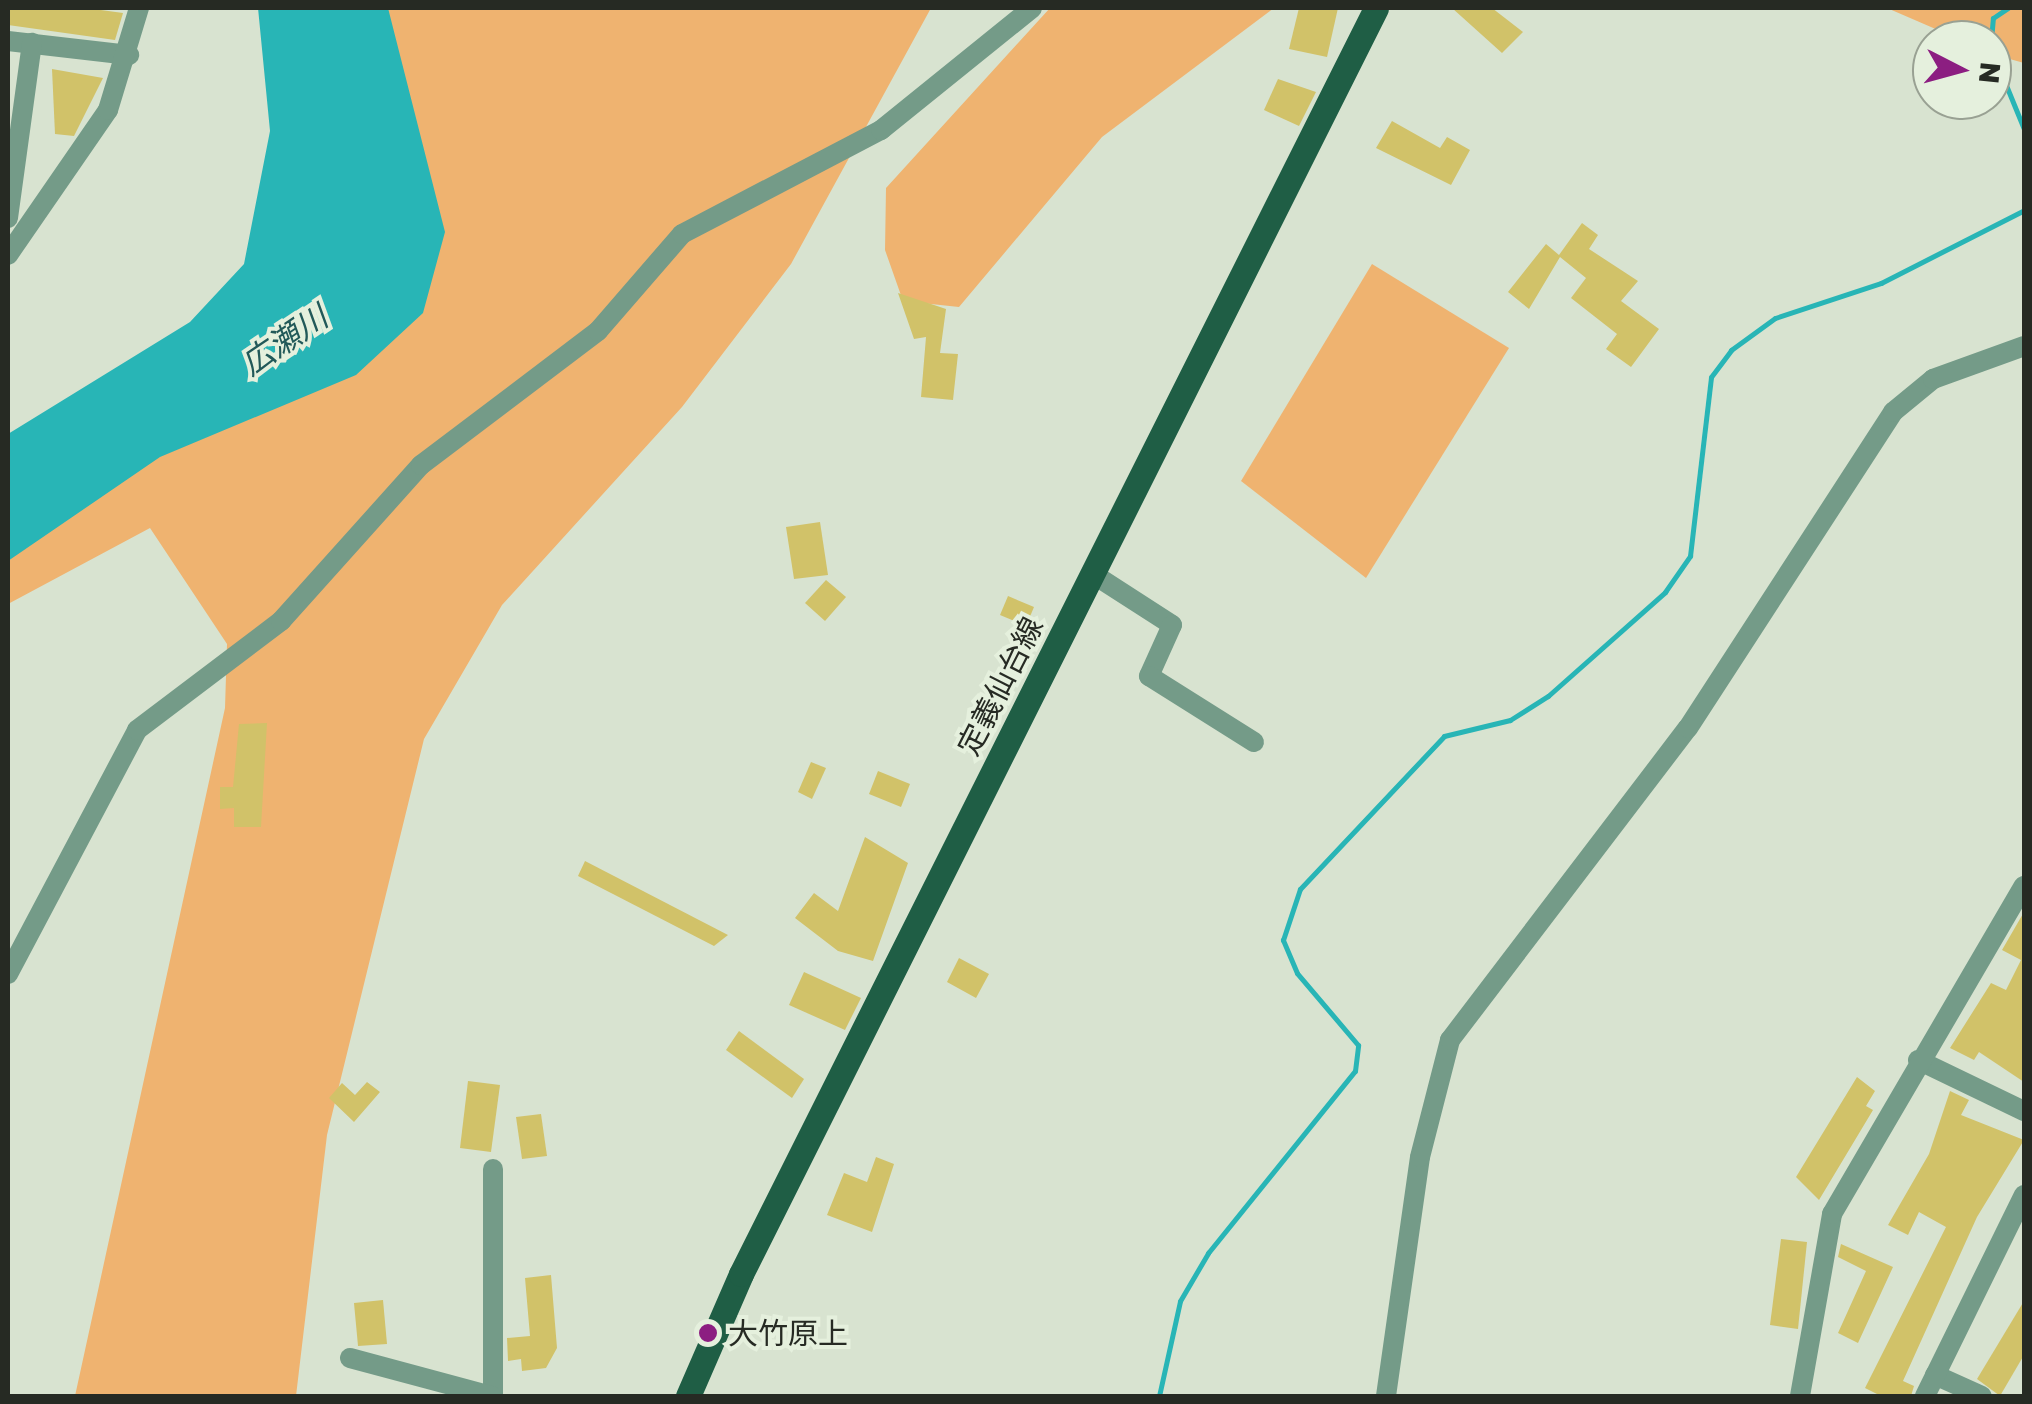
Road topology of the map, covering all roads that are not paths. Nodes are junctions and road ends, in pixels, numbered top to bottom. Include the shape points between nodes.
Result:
1 (139, 8) edge
2 (1032, 8) edge
3 (1376, 8) edge
4 (8, 40) edge
5 (32, 43) junction
6 (129, 55) junction
7 (8, 218) edge
8 (8, 255) edge
9 (2024, 346) edge
10 (1093, 574) junction
11 (1254, 742) dead end
12 (2024, 886) edge
13 (8, 974) edge
14 (1918, 1060) junction
15 (2024, 1111) edge
16 (492, 1169) dead end
17 (2024, 1195) edge
18 (350, 1358) dead end
19 (1935, 1375) junction
20 (493, 1396) edge
21 (688, 1396) edge
22 (1386, 1396) edge
23 (1800, 1396) edge
24 (1924, 1396) edge
25 (1982, 1396) edge

1 - 6 street
2 - 13 street via 881,130 682,234 598,331 421,465 281,621 137,730
3 - 10 main road, 定義仙台線
4 - 5 street
5 - 6 street
5 - 7 street
6 - 8 street via 88,146
9 - 22 street via 1933,379 1881,427 1688,728 1450,1040 1420,1157
10 - 11 street via 1172,625 1149,676
10 - 21 main road, 定義仙台線
12 - 14 street
14 - 15 street
14 - 23 street via 1832,1214
16 - 20 street
17 - 19 street
18 - 20 street
19 - 24 street
19 - 25 street

